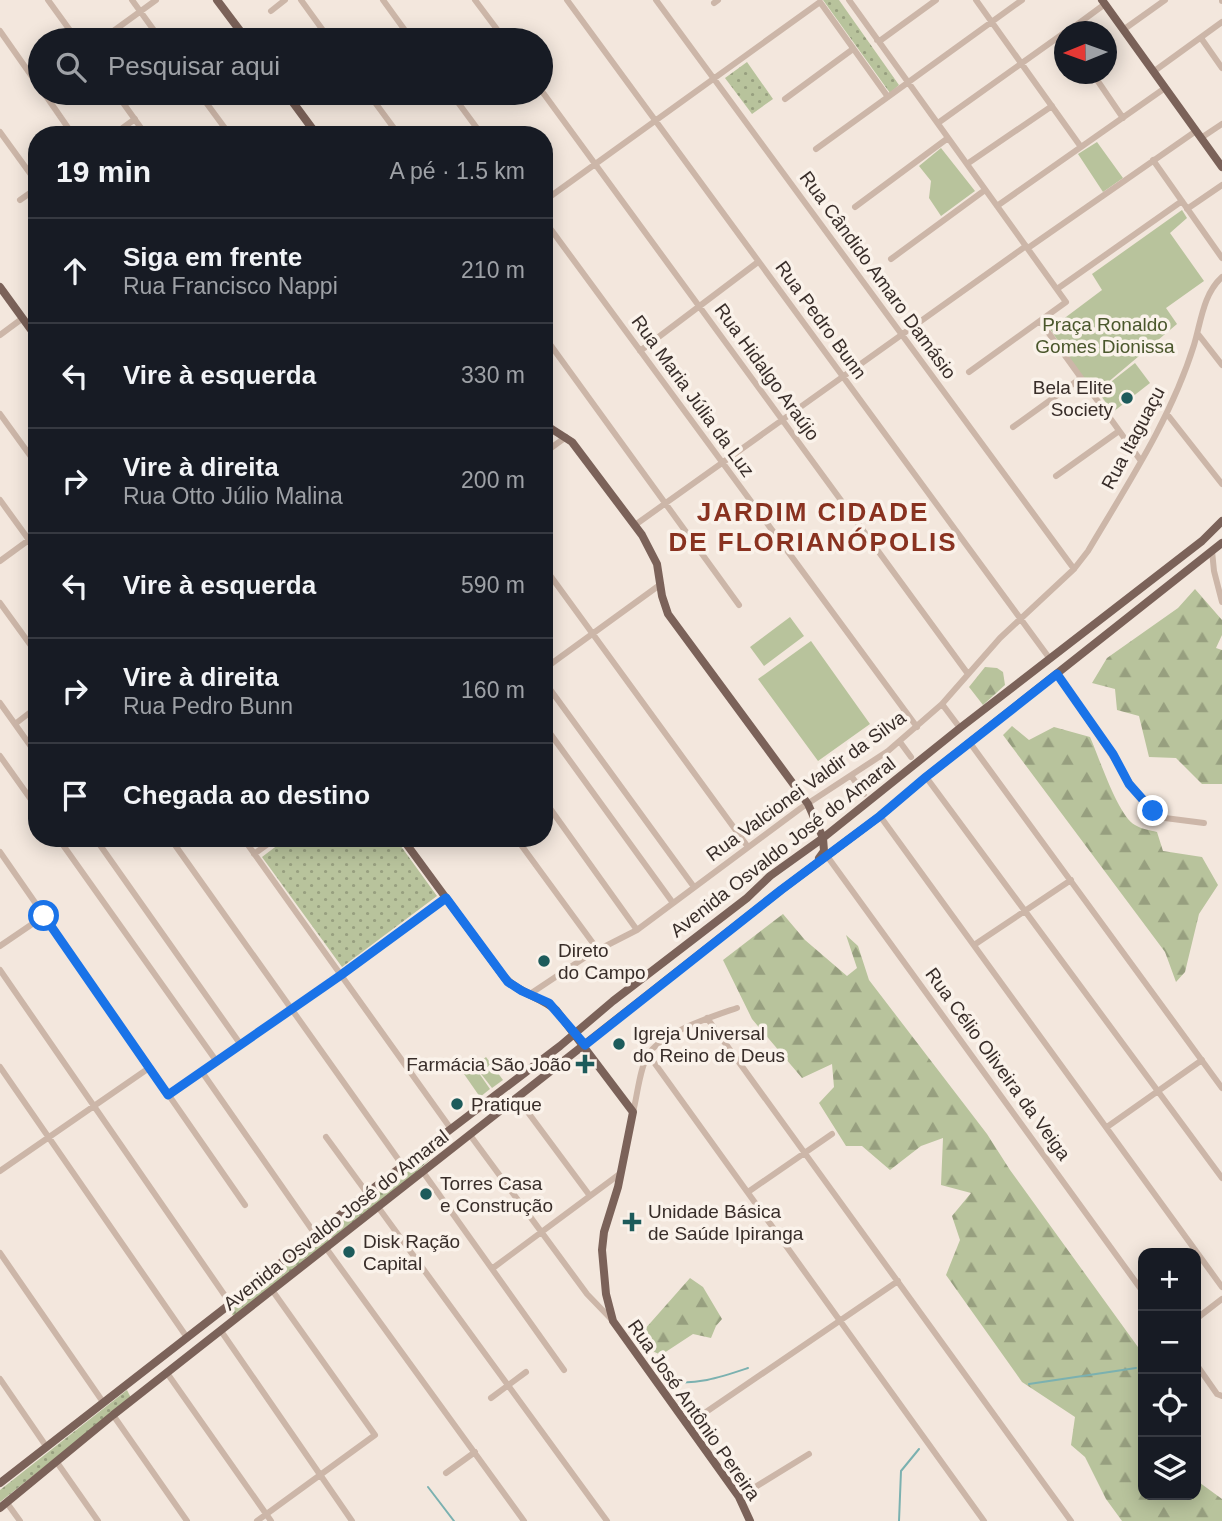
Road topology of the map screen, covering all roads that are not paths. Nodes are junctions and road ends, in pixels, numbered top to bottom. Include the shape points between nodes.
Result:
1 (48, 0) edge
2 (132, 0) edge
3 (156, 0) edge
4 (217, 0) edge
5 (285, 0) edge
6 (301, 0) edge
7 (383, 0) edge
8 (475, 0) edge
9 (566, 0) edge
10 (656, 0) edge
11 (849, 0) edge
12 (936, 0) edge
13 (976, 0) edge
14 (1022, 0) edge
15 (1165, 0) edge
16 (820, 1) edge
17 (1104, 2) edge
18 (271, 11) dead end
19 (140, 12) junction
20 (1080, 21) edge
21 (992, 22) junction
22 (1222, 22) edge
23 (69, 28) edge
24 (118, 28) edge
25 (152, 28) edge
26 (238, 28) edge
27 (321, 28) edge
28 (403, 28) edge
29 (496, 28) edge
30 (1123, 30) junction
31 (0, 31) edge
32 (1200, 37) junction
33 (877, 40) junction
34 (1054, 41) edge
35 (853, 49) junction
36 (1021, 64) junction
37 (1222, 68) edge
38 (28, 71) edge
39 (1153, 72) junction
40 (713, 78) junction
41 (908, 83) junction
42 (1100, 84) edge
43 (1165, 88) junction
44 (888, 97) junction
45 (785, 99) dead end
46 (53, 105) edge
47 (125, 105) edge
48 (208, 105) edge
49 (295, 105) edge
50 (377, 105) edge
51 (460, 105) edge
52 (552, 105) edge
53 (1052, 106) junction
54 (1123, 118) junction
55 (135, 119) junction
56 (655, 121) junction
57 (937, 123) junction
58 (1222, 124) edge
59 (68, 126) edge
60 (125, 126) edge
61 (140, 126) edge
62 (223, 126) edge
63 (310, 126) edge
64 (392, 126) edge
65 (475, 126) edge
66 (0, 132) edge
67 (1198, 134) junction
68 (948, 138) junction
69 (1081, 147) junction
70 (816, 149) dead end
71 (1153, 160) junction
72 (595, 164) junction
73 (967, 164) junction
74 (1222, 167) edge
75 (28, 171) edge
76 (1222, 185) edge
77 (985, 190) junction
78 (28, 194) edge
79 (553, 194) edge
80 (20, 200) dead end
81 (1182, 201) junction
82 (997, 206) junction
83 (855, 207) dead end
84 (1187, 209) junction
85 (553, 232) edge
86 (1027, 247) junction
87 (1222, 258) edge
88 (891, 259) dead end
89 (758, 262) junction
90 (1222, 277) edge
91 (0, 287) edge
92 (1057, 289) junction
93 (699, 306) junction
94 (23, 318) junction
95 (1040, 321) junction
96 (28, 325) edge
97 (902, 334) junction
98 (1198, 334) junction
99 (0, 335) edge
100 (553, 348) edge
101 (640, 351) junction
102 (1222, 365) edge
103 (969, 372) dead end
104 (842, 377) junction
105 (1081, 378) junction
106 (0, 414) edge
107 (1167, 414) junction
108 (782, 420) junction
109 (1013, 426) dead end
110 (553, 430) edge
111 (1119, 431) junction
112 (566, 437) junction
113 (553, 446) edge
114 (28, 453) edge
115 (1141, 461) junction
116 (722, 462) junction
117 (1056, 476) dead end
118 (1222, 484) edge
119 (0, 500) edge
120 (665, 503) junction
121 (1222, 521) edge
122 (635, 525) junction
123 (28, 539) edge
124 (28, 541) edge
125 (1202, 541) junction
126 (1222, 543) edge
127 (1212, 551) junction
128 (0, 561) edge
129 (1074, 569) junction
130 (553, 579) edge
131 (1177, 581) junction
132 (661, 584) junction
133 (1222, 602) edge
134 (0, 603) edge
135 (739, 605) dead end
136 (1020, 619) junction
137 (593, 634) junction
138 (28, 642) edge
139 (1050, 659) junction
140 (553, 663) edge
141 (968, 674) junction
142 (1057, 674) junction
143 (553, 693) edge
144 (0, 703) edge
145 (942, 704) junction
146 (28, 715) edge
147 (15, 724) junction
148 (917, 727) junction
149 (960, 728) junction
150 (553, 737) edge
151 (28, 742) edge
152 (900, 742) junction
153 (970, 743) junction
154 (0, 756) edge
155 (911, 757) dead end
156 (852, 777) junction
157 (926, 777) junction
158 (891, 784) junction
159 (864, 794) dead end
160 (28, 795) edge
161 (808, 804) junction
162 (553, 813) edge
163 (880, 816) junction
164 (1204, 823) dead end
165 (823, 838) junction
166 (64, 847) edge
167 (101, 847) edge
168 (176, 847) edge
169 (249, 847) edge
170 (264, 847) edge
171 (408, 847) edge
172 (523, 847) edge
173 (748, 847) junction
174 (0, 852) edge
175 (254, 854) junction
176 (827, 856) junction
177 (809, 869) junction
178 (1071, 880) junction
179 (694, 887) junction
180 (446, 898) junction
181 (747, 898) junction
182 (673, 903) junction
183 (1026, 911) junction
184 (44, 916) junction
185 (637, 930) junction
186 (730, 931) junction
187 (974, 945) junction
188 (0, 946) edge
189 (598, 950) junction
190 (0, 970) edge
191 (341, 975) junction
192 (530, 994) junction
193 (737, 1008) dead end
194 (292, 1009) junction
195 (707, 1018) junction
196 (575, 1033) junction
197 (241, 1045) junction
198 (585, 1045) junction
199 (648, 1054) junction
200 (1202, 1060) junction
201 (217, 1062) junction
202 (0, 1067) edge
203 (149, 1068) junction
204 (202, 1072) junction
205 (1222, 1088) edge
206 (1157, 1092) junction
207 (168, 1095) junction
208 (518, 1099) junction
209 (93, 1106) junction
210 (634, 1112) junction
211 (1107, 1127) junction
212 (451, 1129) junction
213 (832, 1134) dead end
214 (470, 1135) junction
215 (48, 1137) junction
216 (326, 1137) dead end
217 (805, 1153) junction
218 (402, 1166) junction
219 (0, 1171) edge
220 (423, 1172) junction
221 (621, 1172) junction
222 (1222, 1178) edge
223 (748, 1192) junction
224 (367, 1193) junction
225 (590, 1196) junction
226 (245, 1205) dead end
227 (378, 1207) junction
228 (541, 1232) junction
229 (315, 1234) junction
230 (326, 1248) junction
231 (0, 1253) edge
232 (493, 1268) junction
233 (898, 1281) junction
234 (1138, 1285) edge
235 (1222, 1287) edge
236 (272, 1290) junction
237 (1222, 1299) edge
238 (230, 1303) junction
239 (1201, 1315) edge
240 (840, 1320) junction
241 (613, 1321) junction
242 (220, 1331) junction
243 (186, 1336) junction
244 (564, 1370) dead end
245 (1201, 1371) edge
246 (526, 1372) dead end
247 (167, 1373) junction
248 (135, 1377) junction
249 (0, 1379) edge
250 (509, 1385) junction
251 (142, 1392) junction
252 (1222, 1396) edge
253 (491, 1398) dead end
254 (103, 1402) junction
255 (113, 1415) junction
256 (687, 1425) junction
257 (46, 1446) junction
258 (475, 1452) junction
259 (809, 1454) dead end
260 (57, 1461) junction
261 (446, 1473) dead end
262 (320, 1475) junction
263 (0, 1483) edge
264 (739, 1497) junction
265 (4, 1505) edge
266 (268, 1518) edge
267 (20, 1521) edge
268 (98, 1521) edge
269 (187, 1521) edge
270 (257, 1521) edge
271 (352, 1521) edge
272 (524, 1521) edge
273 (607, 1521) edge
274 (750, 1521) edge
275 (984, 1521) edge
276 (1071, 1521) edge

1 - 23 street
2 - 19 street
3 - 19 street
4 - 26 main road
5 - 18 street
6 - 27 street
7 - 28 street
8 - 29 street
9 - 56 street, Rua Pedro Bunn
10 - 40 street, Rua Cândido Amaro Damásio
11 - 33 street
12 - 33 street
13 - 21 street
14 - 21 street
15 - 30 street
16 - 35 street
16 - 40 street
17 - 20 street
17 - 30 main road
19 - 24 street
19 - 25 street
21 - 36 street
21 - 41 street
22 - 32 street
30 - 39 main road
31 - 38 street
32 - 37 street
32 - 39 street
33 - 41 street
34 - 36 street
35 - 44 street
35 - 45 street
36 - 53 street
36 - 57 street
39 - 43 main road
40 - 56 street
40 - 97 street, Rua Cândido Amaro Damásio
41 - 44 street
41 - 57 street
42 - 54 street
43 - 54 street
43 - 67 main road
44 - 70 street
46 - 59 street
47 - 55 street
48 - 62 street
49 - 63 main road
50 - 64 street
51 - 65 street
52 - 72 street, Rua Hidalgo Araújo
53 - 69 street
53 - 73 street
54 - 69 street
55 - 60 street
55 - 61 street
56 - 72 street
56 - 89 street, Rua Pedro Bunn
57 - 68 street
58 - 67 street
66 - 75 street
67 - 71 street
67 - 74 main road
68 - 73 street
68 - 83 street
69 - 82 street
71 - 81 street
71 - 86 street
72 - 79 street
72 - 93 street, Rua Hidalgo Araújo
73 - 77 street
76 - 84 street
77 - 82 street
77 - 88 street
78 - 80 street
81 - 84 street
81 - 92 street
82 - 86 street
84 - 87 street
85 - 101 street, Rua Maria Júlia da Luz
86 - 92 street
86 - 97 street
89 - 93 street
89 - 104 street, Rua Pedro Bunn
90 - 98 street, Rua Itaguaçu via 1208,294
91 - 94 main road
92 - 95 street via 1066,302
93 - 101 street
93 - 108 street, Rua Hidalgo Araújo
94 - 96 main road
94 - 99 street
95 - 103 street
95 - 105 street
97 - 104 street
97 - 129 street, Rua Cândido Amaro Damásio
98 - 102 street
98 - 107 street, Rua Itaguaçu
100 - 120 street
101 - 116 street, Rua Maria Júlia da Luz
104 - 108 street
104 - 136 street, Rua Pedro Bunn
105 - 109 street
105 - 111 street
106 - 114 street
107 - 115 street, Rua Itaguaçu
107 - 118 street
108 - 116 street
108 - 141 street, Rua Hidalgo Araújo
110 - 112 main road
111 - 115 street
111 - 117 street
112 - 113 street
112 - 122 main road
115 - 129 street, Rua Itaguaçu
116 - 120 street
116 - 148 street, Rua Maria Júlia da Luz
119 - 123 street
120 - 122 street
120 - 135 street
121 - 125 main road, Avenida Osvaldo José do Amaral
122 - 132 main road via 653,555
124 - 128 street
125 - 131 main road via 1170,571 1168,576
125 - 139 main road, Avenida Osvaldo José do Amaral
126 - 127 main road, Avenida Osvaldo José do Amaral
127 - 131 main road, Avenida Osvaldo José do Amaral
127 - 133 street
129 - 136 street, Rua Valcionei Valdir da Silva
130 - 137 street
131 - 142 main road, Avenida Osvaldo José do Amaral
132 - 137 street
132 - 161 main road via 668,614
134 - 138 street
136 - 139 street, Rua Pedro Bunn
136 - 141 street, Rua Valcionei Valdir da Silva
137 - 140 street
137 - 173 street
139 - 149 main road, Avenida Osvaldo José do Amaral
141 - 145 street, Rua Valcionei Valdir da Silva
142 - 153 main road, Avenida Osvaldo José do Amaral
142 - 164 street via 1143,802 1165,818
143 - 179 street
144 - 147 street
145 - 148 street, Rua Valcionei Valdir da Silva
145 - 149 street
146 - 147 street
147 - 151 street
148 - 152 street, Rua Valcionei Valdir da Silva
149 - 158 main road, Avenida Osvaldo José do Amaral
150 - 182 street
152 - 155 street
152 - 156 street, Rua Valcionei Valdir da Silva
153 - 157 main road, Avenida Osvaldo José do Amaral
153 - 178 street
154 - 160 street
156 - 159 street
156 - 161 street, Rua Valcionei Valdir da Silva
157 - 163 main road, Avenida Osvaldo José do Amaral
157 - 183 street
158 - 163 main road via 901,783 903,791
158 - 165 main road, Avenida Osvaldo José do Amaral
161 - 165 main road
161 - 173 street, Rua Valcionei Valdir da Silva
162 - 185 street
163 - 176 main road, Avenida Osvaldo José do Amaral
163 - 187 street
165 - 177 main road via 823,853
165 - 181 main road, Avenida Osvaldo José do Amaral
166 - 201 street
167 - 197 street
168 - 194 street
169 - 175 street
170 - 175 street
171 - 180 main road
172 - 189 street
173 - 179 street, Rua Valcionei Valdir da Silva
174 - 184 street
175 - 191 street
176 - 177 main road, Avenida Osvaldo José do Amaral
176 - 234 street, Rua Célio Oliveira da Veiga
177 - 186 main road, Avenida Osvaldo José do Amaral
178 - 183 street
178 - 200 street
179 - 182 street, Rua Valcionei Valdir da Silva
180 - 191 street
180 - 192 main road via 504,977
181 - 186 main road via 721,925
181 - 196 main road, Avenida Osvaldo José do Amaral
182 - 185 street, Rua Valcionei Valdir da Silva
183 - 187 street
183 - 206 street
184 - 188 street
184 - 203 street
185 - 189 street, Rua Valcionei Valdir da Silva
186 - 198 main road, Avenida Osvaldo José do Amaral
187 - 211 street
189 - 192 street, Rua Valcionei Valdir da Silva
190 - 209 street
191 - 194 street
191 - 212 street
192 - 196 main road via 549,1003
193 - 195 street
194 - 197 street
194 - 218 street
195 - 199 street
195 - 217 street
196 - 198 main road
196 - 212 main road, Avenida Osvaldo José do Amaral
197 - 201 street
198 - 208 main road, Avenida Osvaldo José do Amaral
198 - 210 main road
199 - 210 street
199 - 223 street
200 - 205 street
200 - 206 street
201 - 204 street
202 - 215 street
203 - 207 street
203 - 209 street
204 - 207 street
204 - 229 street
206 - 211 street
206 - 222 street
207 - 226 street
208 - 214 main road, Avenida Osvaldo José do Amaral
208 - 225 street
209 - 215 street
209 - 238 street
210 - 221 main road, Rua José Antônio Pereira
211 - 235 street
212 - 218 main road, Avenida Osvaldo José do Amaral
212 - 220 main road via 454,1142
213 - 217 street
214 - 220 main road, Avenida Osvaldo José do Amaral
214 - 228 street
215 - 219 street
215 - 243 street
216 - 224 street
217 - 223 street
217 - 233 street
218 - 224 main road, Avenida Osvaldo José do Amaral
220 - 227 main road, Avenida Osvaldo José do Amaral
220 - 232 street
221 - 225 street
221 - 241 main road, Rua José Antônio Pereira via 602,1250
223 - 240 street
224 - 229 main road, Avenida Osvaldo José do Amaral
225 - 228 street
227 - 230 main road, Avenida Osvaldo José do Amaral
227 - 250 street
228 - 232 street
228 - 241 street
229 - 238 main road, Avenida Osvaldo José do Amaral
230 - 236 main road, Avenida Osvaldo José do Amaral
230 - 258 street
231 - 254 street
232 - 244 street
233 - 240 street
233 - 276 street
236 - 242 main road, Avenida Osvaldo José do Amaral
236 - 262 street via 375,1435
237 - 239 street
238 - 243 main road, Avenida Osvaldo José do Amaral
240 - 256 street
240 - 275 street
241 - 256 main road, Rua José Antônio Pereira
242 - 247 main road, Avenida Osvaldo José do Amaral
242 - 262 street
243 - 248 main road, Avenida Osvaldo José do Amaral
245 - 252 street
246 - 250 street
247 - 251 main road, Avenida Osvaldo José do Amaral
247 - 266 street
248 - 251 main road via 135,1387
248 - 254 main road, Avenida Osvaldo José do Amaral
249 - 257 street
250 - 253 street
250 - 273 street
251 - 255 main road, Avenida Osvaldo José do Amaral
254 - 257 main road, Avenida Osvaldo José do Amaral
255 - 260 main road, Avenida Osvaldo José do Amaral
255 - 269 street
256 - 264 main road, Rua José Antônio Pereira
257 - 263 main road, Avenida Osvaldo José do Amaral
258 - 261 street
258 - 272 street
259 - 264 street
260 - 265 main road, Avenida Osvaldo José do Amaral
260 - 268 street
262 - 266 street
262 - 271 street
264 - 274 main road, Rua José Antônio Pereira
265 - 267 street
266 - 270 street

